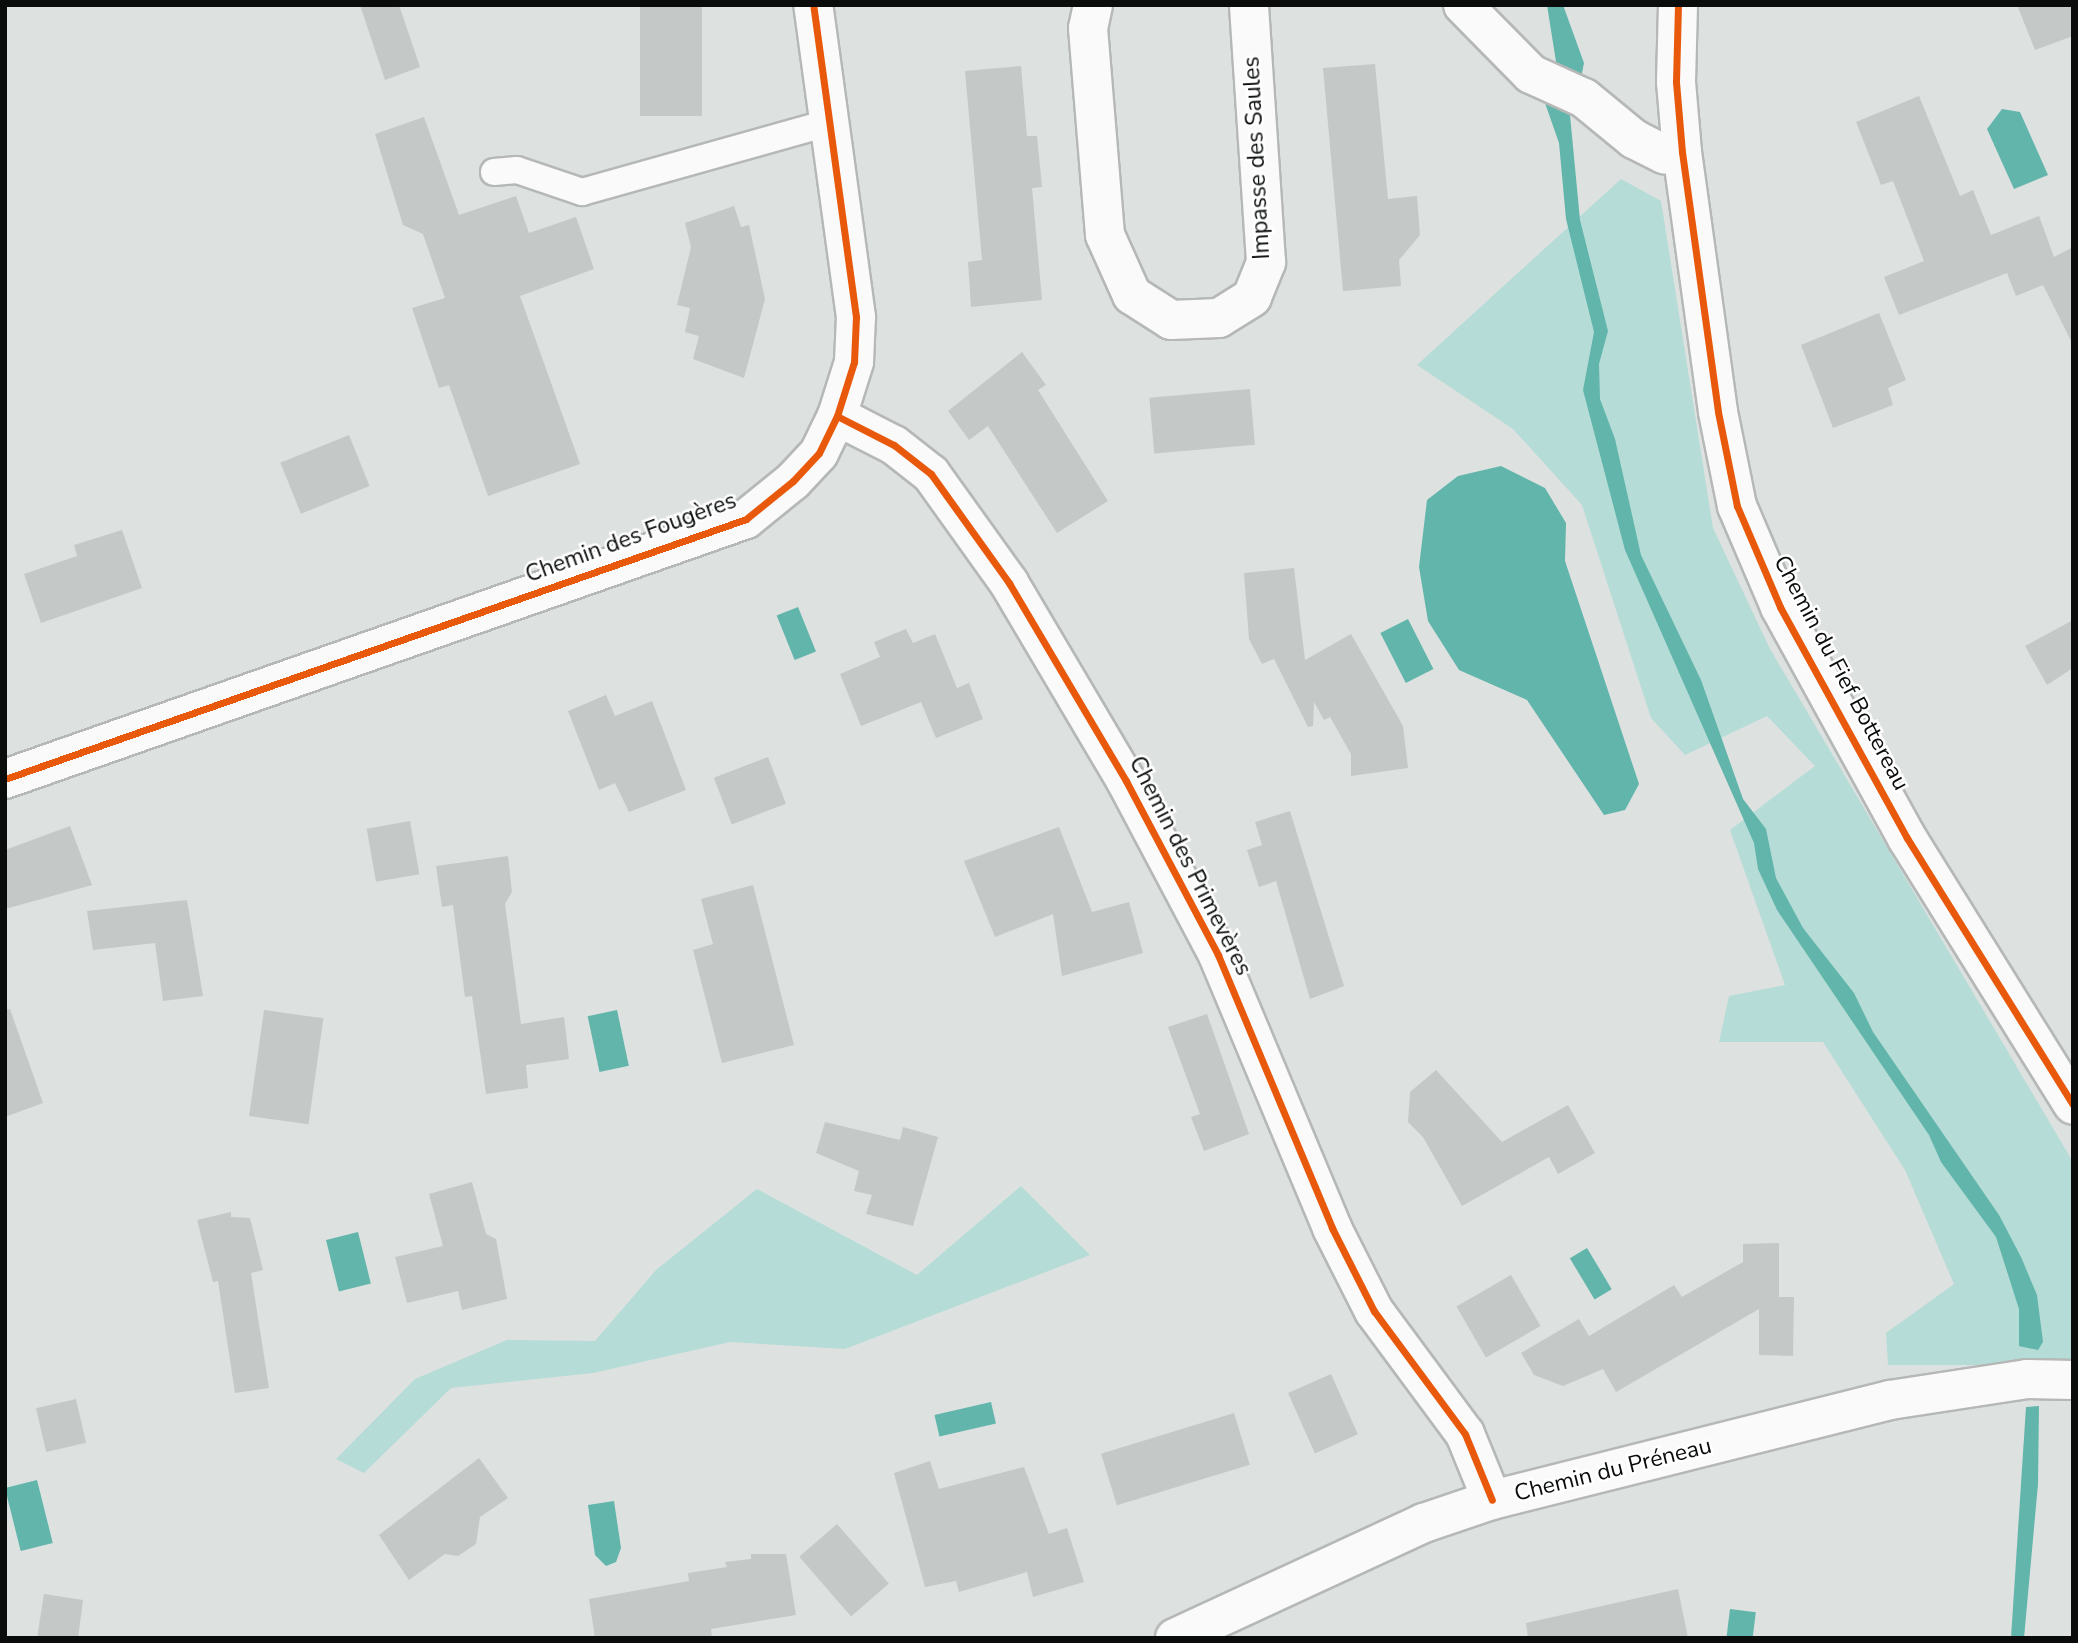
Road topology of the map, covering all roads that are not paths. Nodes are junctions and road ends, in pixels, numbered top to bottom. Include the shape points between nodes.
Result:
1 (813, 5) edge
2 (1093, 5) edge
3 (1249, 5) edge
4 (1463, 5) edge
5 (1678, 5) edge
6 (831, 122) junction
7 (1682, 152) junction
8 (494, 172) dead end
9 (837, 416) junction
10 (5, 779) edge
11 (2073, 1105) edge
12 (2073, 1380) edge
13 (1492, 1500) junction
14 (1175, 1638) edge

1 - 6 street, Chemin des Fougères
2 - 3 street, Impasse des Saules via 1088,27 1105,235 1132,295 1171,320 1219,318 1252,297 1266,262
4 - 7 street via 1531,74 1584,98 1634,139 1664,154
5 - 7 street, Chemin du Fief Bottereau via 1676,82
6 - 8 lane via 582,192 517,170
6 - 9 street, Chemin des Fougères via 856,317 854,362
7 - 11 street, Chemin du Fief Bottereau via 1718,412 1737,506 1780,607 1907,838
9 - 10 street, Chemin des Fougères via 819,453 746,519
9 - 13 street, Chemin des Primevères via 894,445 931,474 1009,583 1126,781 1218,955 1332,1228 1374,1311 1465,1434
12 - 13 street, Chemin du Préneau via 2027,1379 1890,1399
13 - 14 street, Chemin du Préneau via 1424,1523

